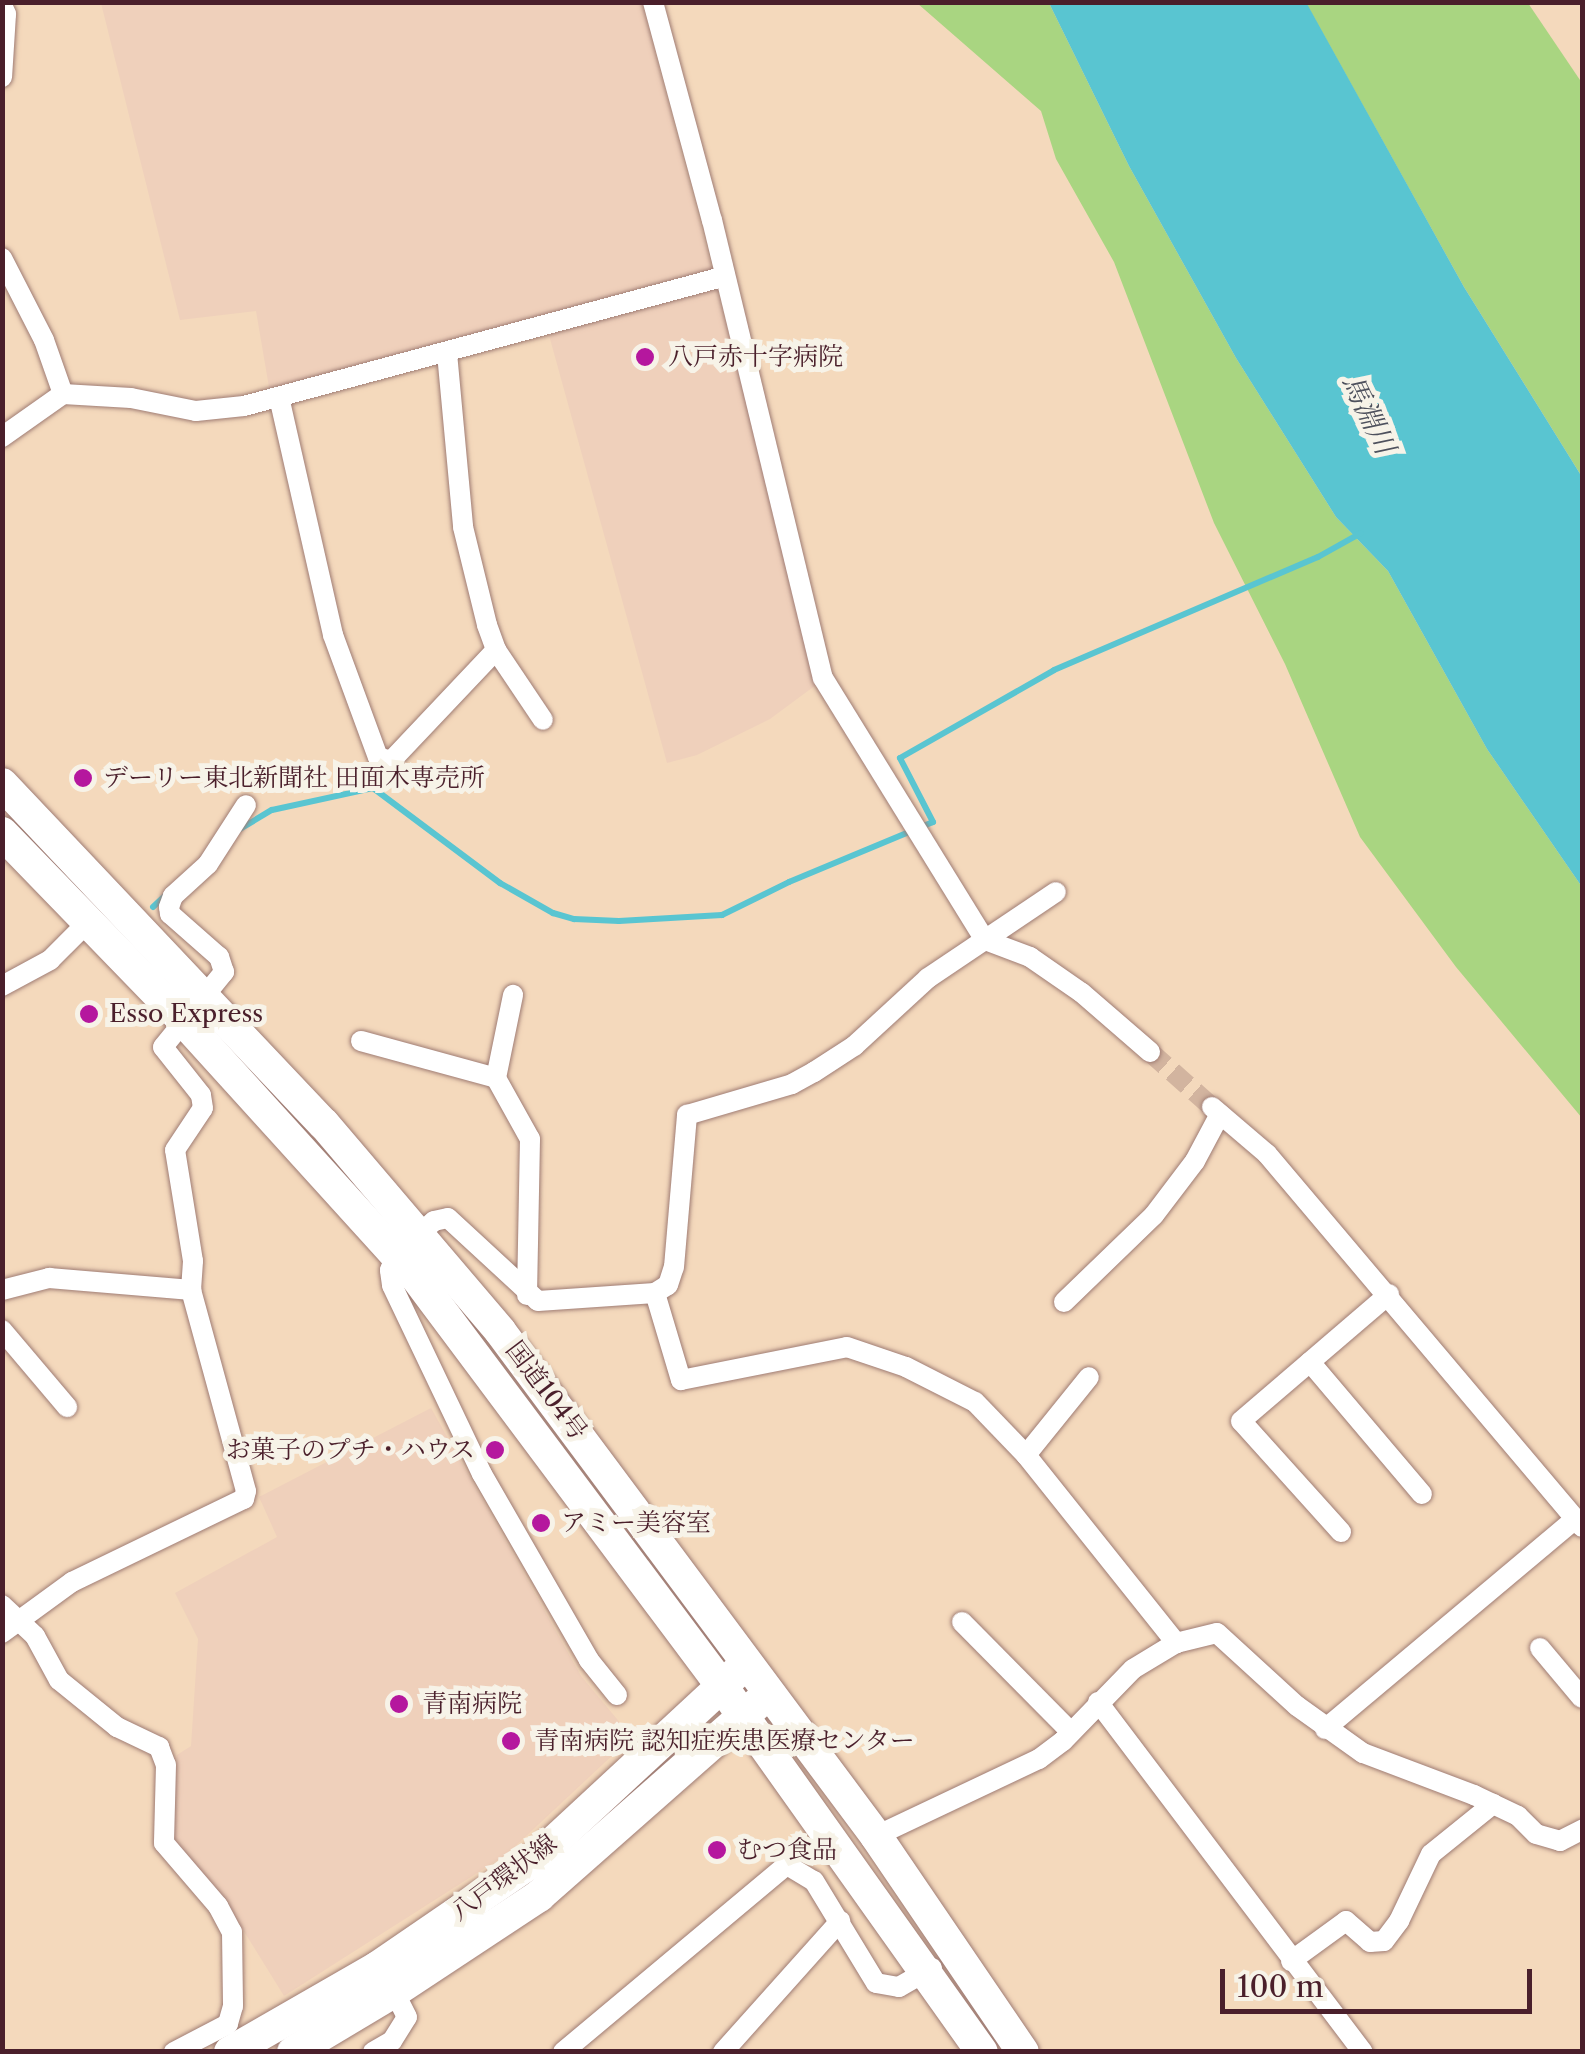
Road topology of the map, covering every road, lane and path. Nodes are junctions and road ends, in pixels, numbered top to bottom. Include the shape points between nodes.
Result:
1 (654, 2) edge
2 (2, 5) edge
3 (2, 77) edge
4 (2, 258) edge
5 (725, 276) junction
6 (447, 353) junction
7 (63, 394) junction
8 (279, 397) junction
9 (2, 437) edge
10 (496, 650) junction
11 (543, 720) dead end
12 (2, 784) edge
13 (246, 805) dead end
14 (2, 832) edge
15 (1056, 892) dead end
16 (86, 924) junction
17 (986, 940) junction
18 (2, 986) edge
19 (513, 995) dead end
20 (193, 1008) junction
21 (361, 1041) dead end
22 (1150, 1052) tunnel mouth
23 (496, 1078) junction
24 (420, 1231) junction
25 (396, 1255) junction
26 (2, 1290) edge
27 (191, 1290) junction
28 (655, 1293) junction
29 (1389, 1294) junction
30 (528, 1295) junction
31 (1064, 1302) dead end
32 (2, 1330) edge
33 (1310, 1362) junction
34 (1089, 1378) dead end
35 (67, 1407) dead end
36 (1026, 1455) junction
37 (1422, 1494) dead end
38 (1579, 1523) edge
39 (1340, 1532) dead end
40 (7, 1620) edge
41 (962, 1622) dead end
42 (1176, 1643) junction
43 (1540, 1648) dead end
44 (746, 1663) junction
45 (721, 1685) junction
46 (768, 1694) junction
47 (617, 1695) dead end
48 (1582, 1698) edge
49 (1098, 1702) junction
50 (742, 1714) junction
51 (1325, 1728) junction
52 (1071, 1732) junction
53 (1493, 1804) junction
54 (1582, 1830) edge
55 (876, 1836) junction
56 (840, 1921) junction
57 (955, 1953) junction
58 (1291, 1961) junction
59 (925, 1972) junction
60 (387, 1980) junction
61 (174, 2052) edge
62 (230, 2052) edge
63 (293, 2052) edge
64 (373, 2052) edge
65 (564, 2052) edge
66 (723, 2052) edge
67 (982, 2052) edge
68 (1023, 2052) edge
69 (1363, 2052) edge

1 - 5 street
2 - 3 street
4 - 7 street
5 - 6 street
5 - 17 street via 822,678
6 - 8 street
6 - 10 street via 463,526
7 - 8 street via 196,410
7 - 9 street
8 - 10 street via 333,635 378,757 391,762
10 - 11 street
12 - 20 main road, 国道104号
13 - 20 street via 218,852 169,907 222,964 221,980
14 - 16 main road, 国道104号
15 - 17 street
16 - 18 street via 50,960
16 - 20 main road, 国道104号
17 - 22 street via 1030,957
17 - 28 street via 928,978 854,1046 814,1072 687,1115 674,1266 668,1285
19 - 23 street
20 - 24 main road, 国道104号
20 - 25 main road, 国道104号
20 - 27 street via 162,1046 202,1095 204,1108 176,1150 193,1261
21 - 23 street
23 - 30 street via 530,1139
24 - 25 street
24 - 30 street via 448,1218
24 - 44 main road, 国道104号
25 - 45 main road, 国道104号 via 486,1365
25 - 47 street via 392,1284 482,1474 589,1660
26 - 27 street via 49,1278
27 - 40 street via 244,1499
28 - 30 street via 538,1302
28 - 36 street via 680,1380 847,1347 976,1402
29 - 31 street via 1268,1154 1216,1110 1195,1160 1154,1215
29 - 33 street
29 - 38 street
32 - 35 street
33 - 37 street
33 - 39 street via 1242,1421
34 - 36 street
36 - 42 street
38 - 51 street
40 - 61 street via 35,1636 59,1680 116,1727 159,1747 166,1765 164,1843 232,1932 228,2024
41 - 52 street
42 - 49 street via 1133,1669
42 - 51 street via 1216,1633
43 - 48 street
44 - 45 main road, 八戸環状線
44 - 46 main road, 国道104号
45 - 50 main road, 国道104号
45 - 60 main road, 八戸環状線 via 532,1861
46 - 50 main road, 八戸環状線
46 - 55 main road, 国道104号
49 - 52 street
49 - 58 street
50 - 59 main road, 国道104号
50 - 60 main road, 八戸環状線 via 539,1896
51 - 53 street via 1364,1753
52 - 55 street via 1039,1759
53 - 54 street via 1536,1834 1560,1841
53 - 58 street via 1431,1854 1384,1941 1370,1942 1346,1921
55 - 57 main road, 国道104号
56 - 59 street via 876,1983 899,1987
56 - 65 street via 814,1881 786,1865
56 - 66 street
57 - 59 street
57 - 68 main road, 国道104号
58 - 69 street
59 - 67 main road, 国道104号
60 - 62 main road, 八戸環状線
60 - 63 main road, 八戸環状線
60 - 64 street via 404,2006 404,2028

